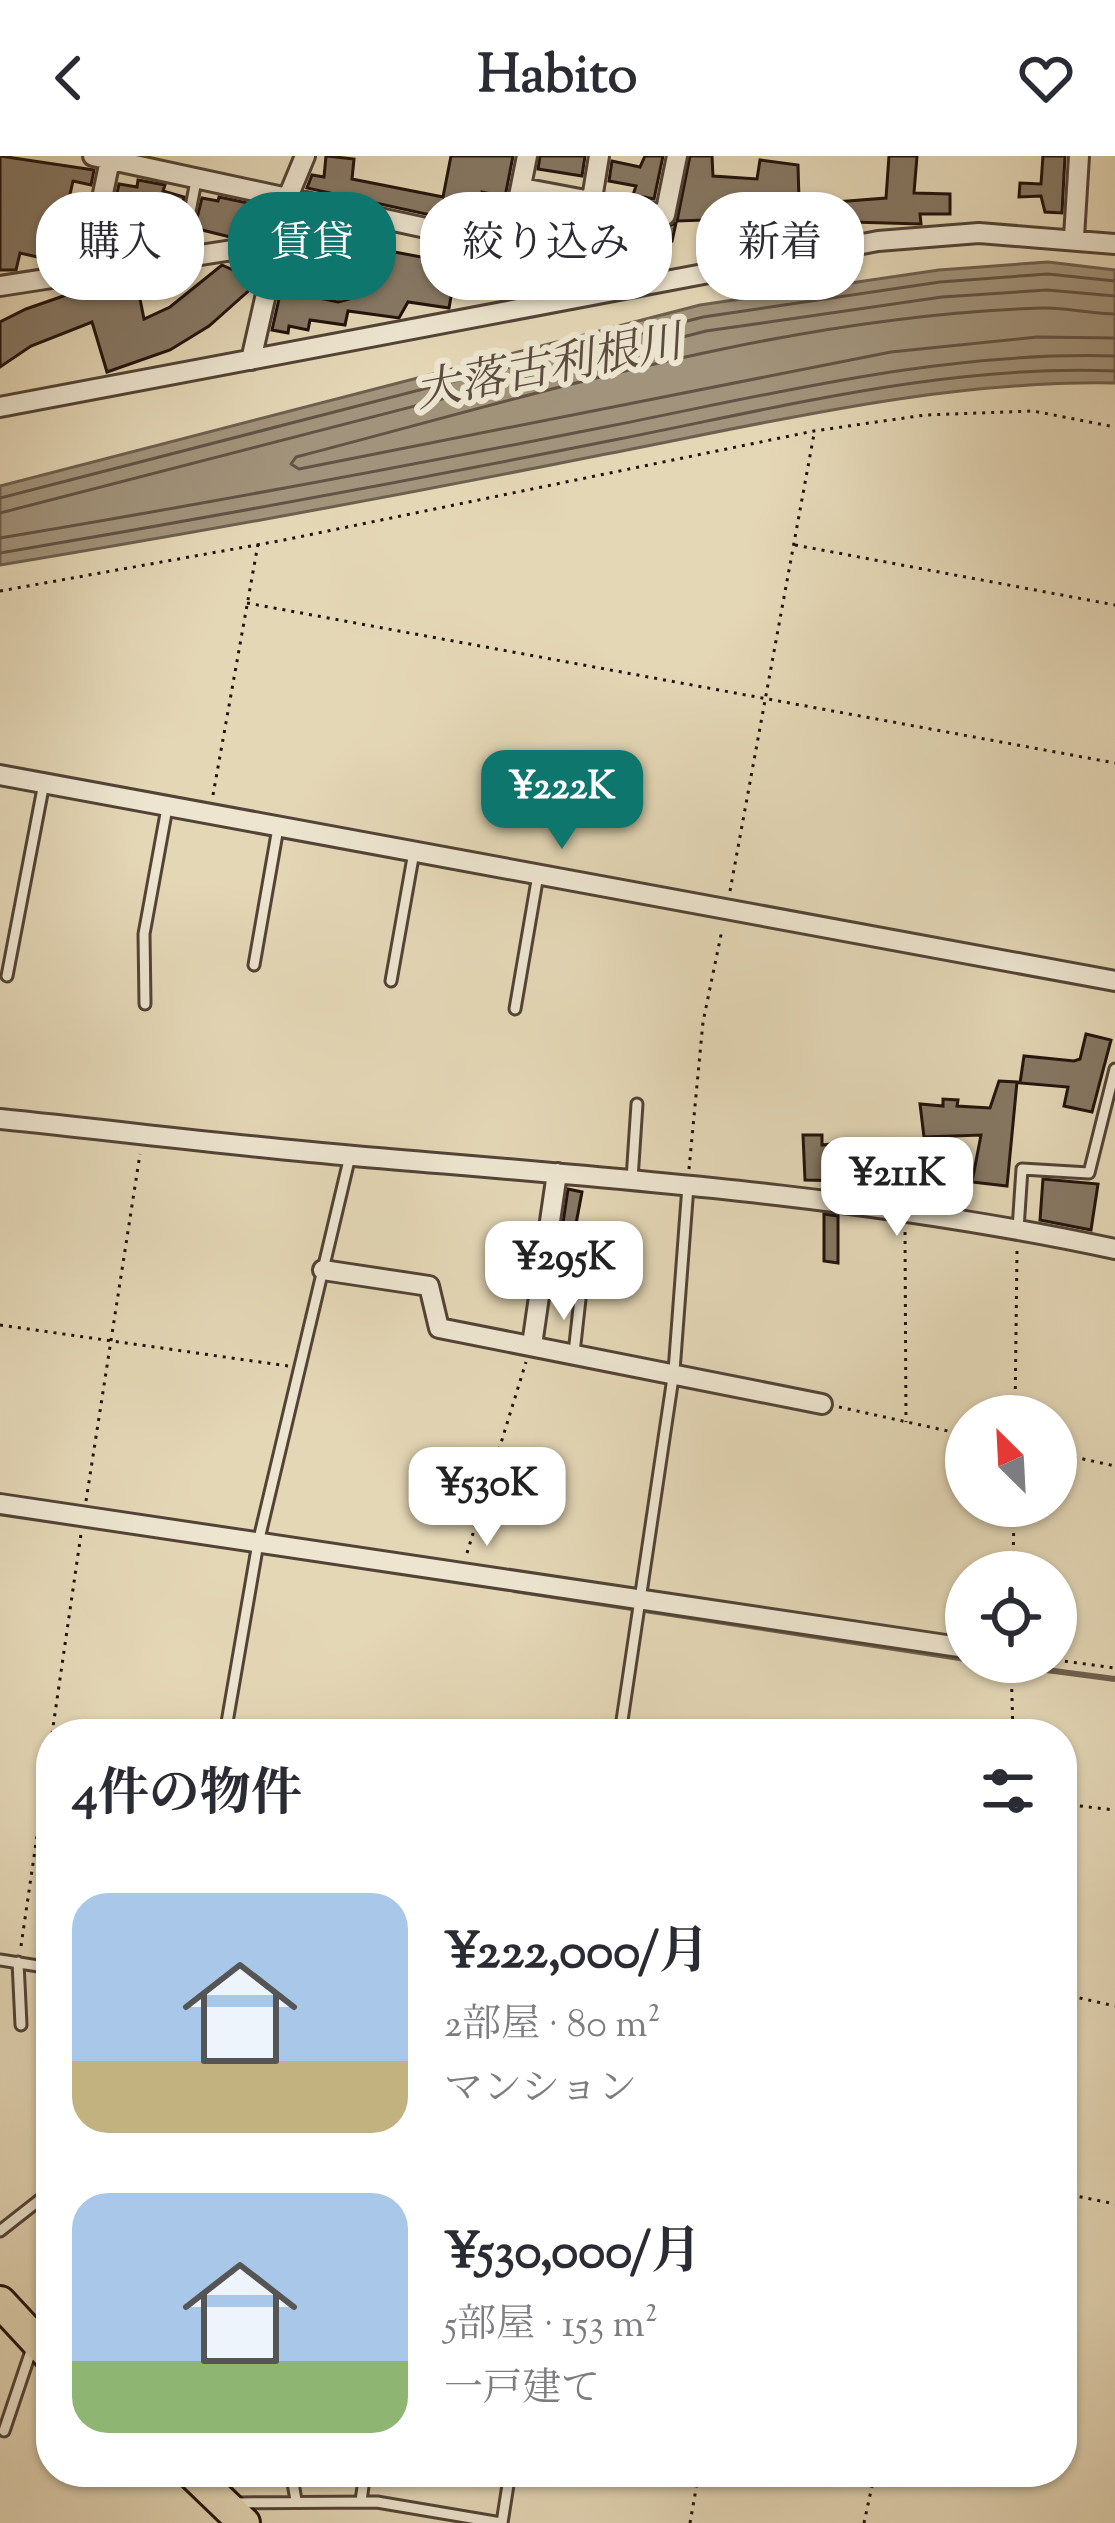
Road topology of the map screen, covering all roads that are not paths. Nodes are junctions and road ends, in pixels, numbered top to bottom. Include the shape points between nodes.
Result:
1 (305, 156) edge
2 (527, 156) edge
3 (598, 156) edge
4 (677, 156) edge
5 (1079, 156) edge
6 (101, 158) edge
7 (196, 178) junction
8 (522, 188) junction
9 (97, 192) edge
10 (193, 192) edge
11 (264, 192) edge
12 (290, 192) edge
13 (521, 192) edge
14 (547, 192) edge
15 (593, 192) edge
16 (670, 192) edge
17 (1073, 237) junction
18 (1115, 244) edge
19 (672, 278) edge
20 (36, 281) edge
21 (0, 286) edge
22 (265, 300) edge
23 (559, 300) edge
24 (251, 361) junction
25 (0, 407) edge
26 (0, 775) edge
27 (44, 783) junction
28 (167, 806) junction
29 (278, 826) junction
30 (414, 852) junction
31 (538, 875) junction
32 (254, 965) dead end
33 (7, 976) dead end
34 (391, 981) dead end
35 (1115, 981) edge
36 (145, 1004) dead end
37 (515, 1009) dead end
38 (1115, 1069) edge
39 (637, 1104) dead end
40 (0, 1119) edge
41 (350, 1156) junction
42 (557, 1173) junction
43 (632, 1179) junction
44 (956, 1181) dead end
45 (688, 1183) junction
46 (954, 1220) junction
47 (1018, 1228) junction
48 (1115, 1250) edge
49 (323, 1270) junction
50 (581, 1281) dead end
51 (532, 1345) junction
52 (574, 1353) junction
53 (674, 1371) junction
54 (822, 1403) road end
55 (0, 1504) edge
56 (258, 1543) junction
57 (640, 1599) junction
58 (945, 1645) edge
59 (228, 1719) edge
60 (622, 1719) edge
61 (0, 1960) edge
62 (18, 1962) junction
63 (36, 1965) edge
64 (21, 2025) dead end
65 (36, 2202) edge
66 (0, 2230) edge
67 (0, 2302) edge
68 (36, 2342) edge
69 (36, 2365) edge
70 (4, 2431) dead end
71 (294, 2487) edge
72 (362, 2487) edge
73 (508, 2487) edge
74 (219, 2496) edge
75 (296, 2500) junction
76 (361, 2501) junction
77 (502, 2523) edge

1 - 12 street
2 - 8 street
3 - 15 street
4 - 16 street
5 - 17 street
6 - 7 street
6 - 9 street
7 - 10 lane
7 - 11 street
8 - 13 street
8 - 14 street
17 - 18 street
17 - 19 street via 878,241
20 - 21 street
22 - 24 street
23 - 24 street
24 - 25 street
26 - 27 street
27 - 28 street
27 - 33 lane
28 - 29 street
28 - 36 lane via 144,934
29 - 30 street
29 - 32 lane
30 - 31 street
30 - 34 lane
31 - 35 street
31 - 37 lane
38 - 47 lane via 1089,1173 1022,1169
39 - 43 lane
40 - 41 street
41 - 42 street
41 - 49 lane
42 - 43 street
42 - 51 street
43 - 45 street
44 - 46 lane
45 - 46 street
45 - 53 lane
46 - 47 street
47 - 48 street
49 - 51 street via 429,1286 439,1328
49 - 56 lane
50 - 52 lane
51 - 52 street
52 - 53 street
53 - 54 street
53 - 57 lane
55 - 56 street
56 - 57 street
56 - 59 lane
57 - 58 street
57 - 60 lane
61 - 62 lane
62 - 63 lane
62 - 64 lane
65 - 66 lane
67 - 68 main road
69 - 70 lane
71 - 75 lane
72 - 76 lane
73 - 77 lane
74 - 75 lane
75 - 76 lane
76 - 77 lane

